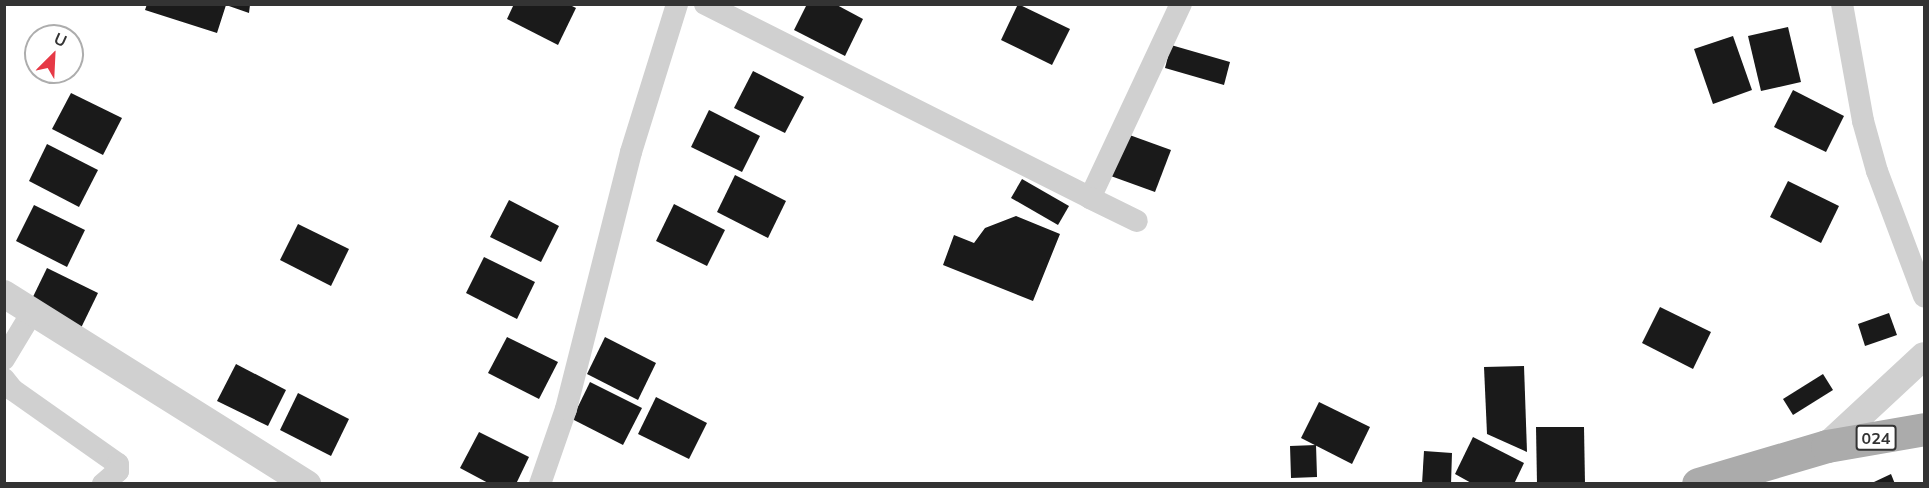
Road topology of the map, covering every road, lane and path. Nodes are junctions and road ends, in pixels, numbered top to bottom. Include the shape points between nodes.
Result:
1 (677, 4) edge
2 (705, 4) edge
3 (1181, 4) edge
4 (1842, 4) edge
5 (1090, 198) junction
6 (1137, 221) dead end
7 (4, 294) edge
8 (1924, 296) edge
9 (33, 311) junction
10 (1924, 358) edge
11 (4, 359) edge
12 (4, 379) edge
13 (1924, 429) edge
14 (1827, 447) junction
15 (103, 483) edge
16 (307, 483) edge
17 (540, 483) edge
18 (1698, 483) edge

1 - 17 street via 631,152 567,409
2 - 5 street
3 - 5 street
4 - 8 street via 1863,121 1877,171
5 - 6 street
7 - 9 street
9 - 11 street
9 - 16 street
10 - 14 street
12 - 15 street via 13,390 118,464 118,471
13 - 14 main road, 024
14 - 18 main road, 024

